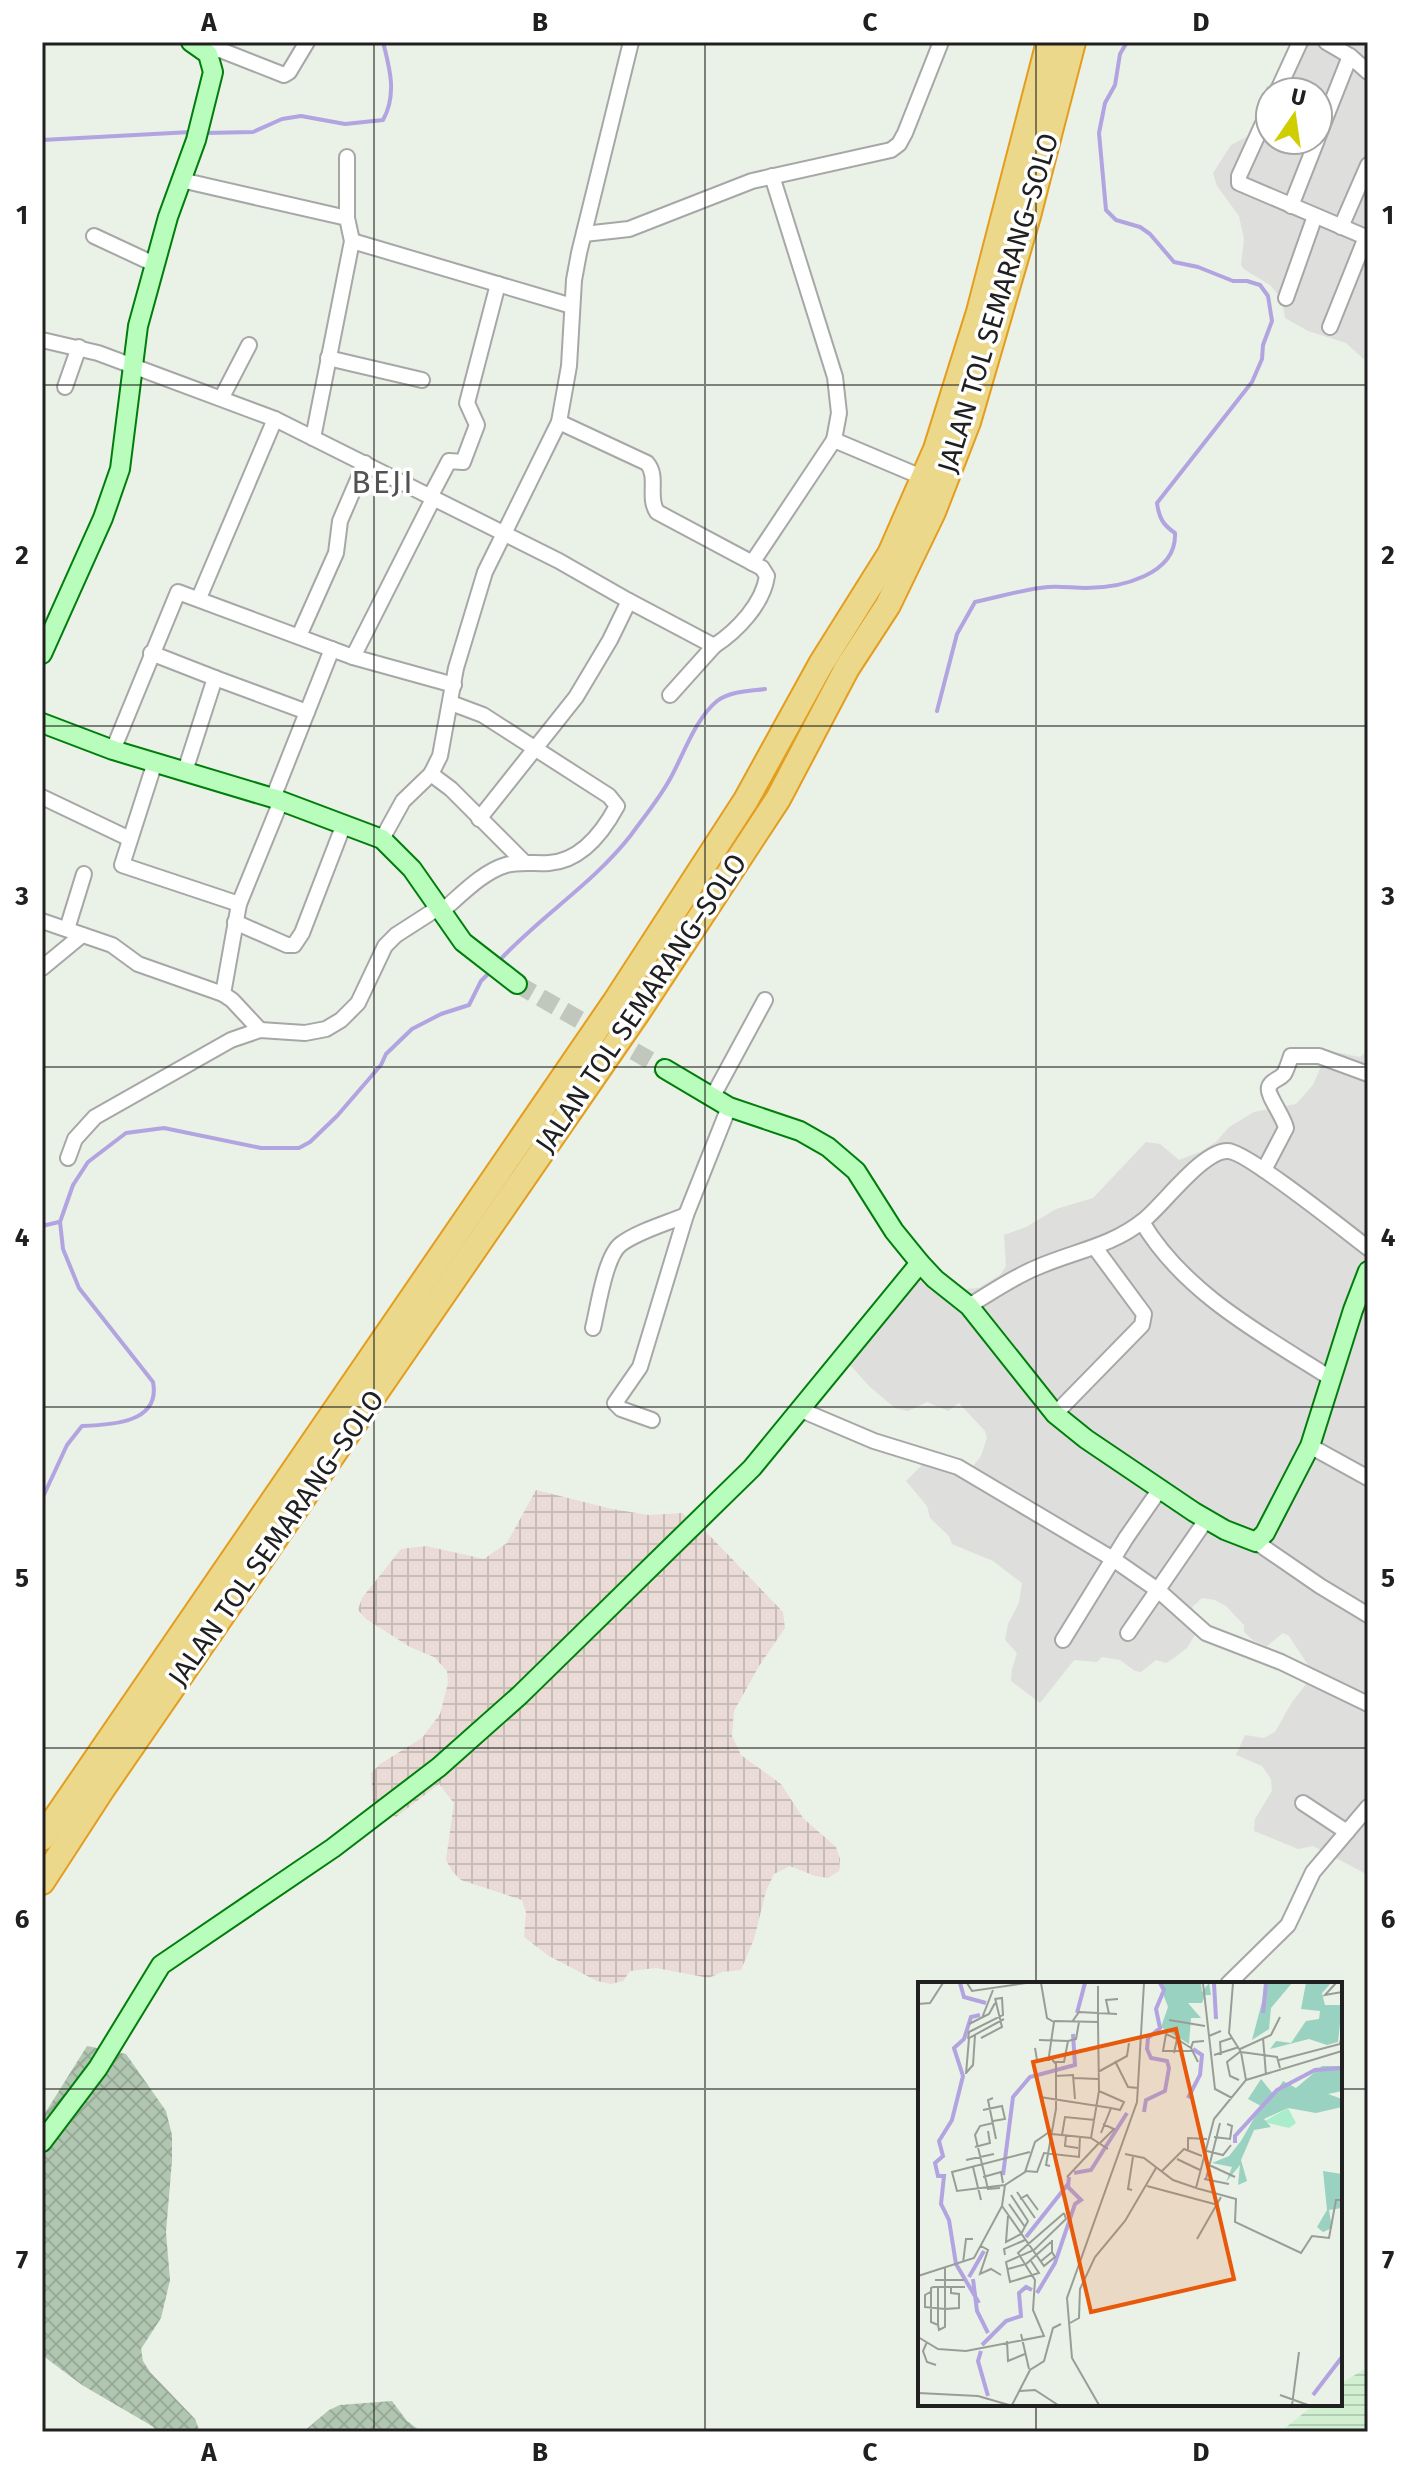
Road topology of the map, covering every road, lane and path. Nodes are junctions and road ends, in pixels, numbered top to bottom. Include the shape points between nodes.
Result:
1 (307, 42) edge
2 (631, 42) edge
3 (941, 42) edge
4 (1049, 42) edge
5 (1073, 42) edge
6 (1300, 42) edge
7 (1326, 42) edge
8 (195, 44) edge
9 (226, 46) edge
10 (1350, 56) junction
11 (1368, 72) edge
12 (1284, 76) edge
13 (1334, 96) edge
14 (1254, 144) edge
15 (1310, 156) edge
16 (347, 157) dead end
17 (1368, 165) edge
18 (772, 176) junction
19 (181, 180) junction
20 (1291, 206) junction
21 (1315, 216) junction
22 (347, 218) junction
23 (1341, 227) junction
24 (584, 234) junction
25 (94, 236) dead end
26 (1367, 238) edge
27 (352, 241) junction
28 (154, 264) junction
29 (498, 284) junction
30 (1286, 298) dead end
31 (572, 306) junction
32 (1330, 327) dead end
33 (42, 340) edge
34 (249, 345) dead end
35 (79, 347) junction
36 (328, 358) junction
37 (132, 368) junction
38 (422, 380) dead end
39 (65, 387) dead end
40 (222, 397) junction
41 (275, 419) junction
42 (559, 422) junction
43 (313, 438) junction
44 (834, 440) junction
45 (365, 463) junction
46 (924, 478) junction
47 (432, 498) junction
48 (505, 535) junction
49 (752, 563) junction
50 (199, 598) junction
51 (629, 601) junction
52 (299, 636) junction
53 (714, 646) junction
54 (332, 649) junction
55 (151, 653) junction
56 (42, 654) edge
57 (353, 657) junction
58 (215, 678) junction
59 (454, 685) junction
60 (670, 695) dead end
61 (451, 703) junction
62 (307, 712) junction
63 (42, 723) edge
64 (536, 749) junction
65 (113, 750) junction
66 (155, 762) junction
67 (185, 771) junction
68 (431, 774) junction
69 (42, 797) edge
70 (277, 800) junction
71 (479, 819) junction
72 (344, 824) junction
73 (130, 839) junction
74 (382, 839) junction
75 (524, 862) junction
76 (84, 874) dead end
77 (239, 904) junction
78 (439, 910) junction
79 (42, 921) edge
80 (235, 922) junction
81 (67, 929) junction
82 (82, 935) junction
83 (42, 968) edge
84 (517, 984) tunnel mouth
85 (223, 994) junction
86 (765, 1000) dead end
87 (260, 1030) junction
88 (665, 1069) tunnel mouth
89 (1368, 1074) edge
90 (713, 1096) junction
91 (729, 1107) junction
92 (68, 1158) dead end
93 (1264, 1170) junction
94 (686, 1215) junction
95 (1142, 1222) junction
96 (1368, 1248) edge
97 (1096, 1249) junction
98 (920, 1263) junction
99 (1368, 1271) edge
100 (969, 1306) junction
101 (1362, 1307) edge
102 (593, 1328) dead end
103 (1332, 1379) junction
104 (801, 1410) junction
105 (1055, 1414) junction
106 (652, 1420) dead end
107 (1310, 1446) junction
108 (1368, 1478) edge
109 (1160, 1489) junction
110 (1206, 1520) junction
111 (1256, 1542) junction
112 (1113, 1559) junction
113 (1159, 1591) junction
114 (1368, 1615) edge
115 (1128, 1633) dead end
116 (1063, 1640) dead end
117 (1368, 1704) edge
118 (1303, 1803) dead end
119 (1368, 1807) edge
120 (1347, 1832) junction
121 (42, 1838) edge
122 (42, 1882) edge
123 (1230, 1982) edge
124 (42, 2142) edge

1 - 9 street via 284,75
2 - 24 street
3 - 18 street via 896,146
4 - 46 highway, JALAN TOL SEMARANG–SOLO via 979,312
5 - 122 highway, JALAN TOL SEMARANG–SOLO via 968,422 888,605 847,668 778,799 638,1012
6 - 12 street
7 - 10 street
8 - 9 street
8 - 19 street via 208,54 213,72
10 - 11 street
10 - 13 street
14 - 20 street via 1238,180
15 - 20 street
16 - 22 street
17 - 23 street
18 - 24 street via 629,229
18 - 44 street via 835,377 839,413
19 - 22 street
19 - 28 street
20 - 21 street
21 - 23 street
21 - 30 street
22 - 27 street
23 - 26 street
24 - 31 street
25 - 28 street
26 - 32 street
27 - 29 street
27 - 36 street
28 - 37 street
29 - 31 street
29 - 47 street via 467,403 477,425 463,462 448,461
31 - 42 street
33 - 35 street
34 - 40 street
35 - 37 street
35 - 39 street
36 - 38 street
36 - 43 street
37 - 40 street
37 - 56 street via 114,491
40 - 41 street
41 - 43 street
41 - 50 street
42 - 48 street
42 - 49 street via 647,463 653,471 652,503 657,512
43 - 45 street
44 - 46 street
44 - 49 street
45 - 47 street
45 - 52 street via 340,521 336,553
46 - 121 highway, JALAN TOL SEMARANG–SOLO via 890,554 730,825 615,1002
47 - 48 street
47 - 57 street
48 - 51 street
48 - 59 street via 473,604
49 - 53 street via 766,572 767,581 743,620
50 - 52 street
50 - 55 street via 175,594
51 - 53 street
51 - 64 street via 576,697
52 - 54 street
53 - 60 street
54 - 57 street
54 - 62 street
55 - 58 street
55 - 65 street
57 - 59 street
58 - 62 street
58 - 67 street
59 - 61 street
61 - 64 street via 483,715
61 - 68 street
62 - 70 street
63 - 65 street
64 - 71 street
64 - 75 street via 617,806 573,858
65 - 66 street
66 - 67 street
66 - 73 street
67 - 70 street
68 - 71 street
68 - 74 street via 407,796
69 - 73 street
70 - 72 street
70 - 77 street
71 - 75 street
72 - 74 street
72 - 80 street via 294,945
73 - 77 street via 122,867
74 - 78 street via 412,869
75 - 78 street via 498,868
76 - 81 street
77 - 80 street
78 - 84 street via 480,957
78 - 87 street via 385,946 358,1003 341,1020 305,1033
79 - 81 street
80 - 85 street
81 - 82 street
82 - 83 street
82 - 85 street via 112,945 138,964
85 - 87 street
86 - 90 street
87 - 92 street via 231,1040 95,1117 75,1139
88 - 90 street
89 - 93 street via 1319,1056 1291,1056 1283,1075 1268,1088 1286,1128
90 - 91 street
91 - 94 street
91 - 98 street via 800,1131 837,1153 856,1171
93 - 95 street via 1225,1150 1210,1157
93 - 96 street
94 - 102 street via 617,1247
94 - 106 street via 640,1367 615,1403
95 - 97 street
95 - 103 street via 1165,1256 1203,1292
97 - 100 street via 1016,1277
97 - 105 street via 1144,1320
98 - 100 street
98 - 104 street
99 - 101 street
100 - 105 street
101 - 103 street
103 - 107 street
104 - 112 street via 874,1441 958,1467
104 - 124 street via 671,1549 439,1767 333,1848 161,1965 98,2068
105 - 109 street
107 - 108 street
107 - 111 street
109 - 110 street
109 - 112 street
110 - 111 street
110 - 113 street
111 - 114 street
112 - 113 street
112 - 116 street
113 - 115 street
113 - 117 street via 1206,1633
118 - 120 street
119 - 120 street
120 - 123 street via 1313,1872 1288,1925

